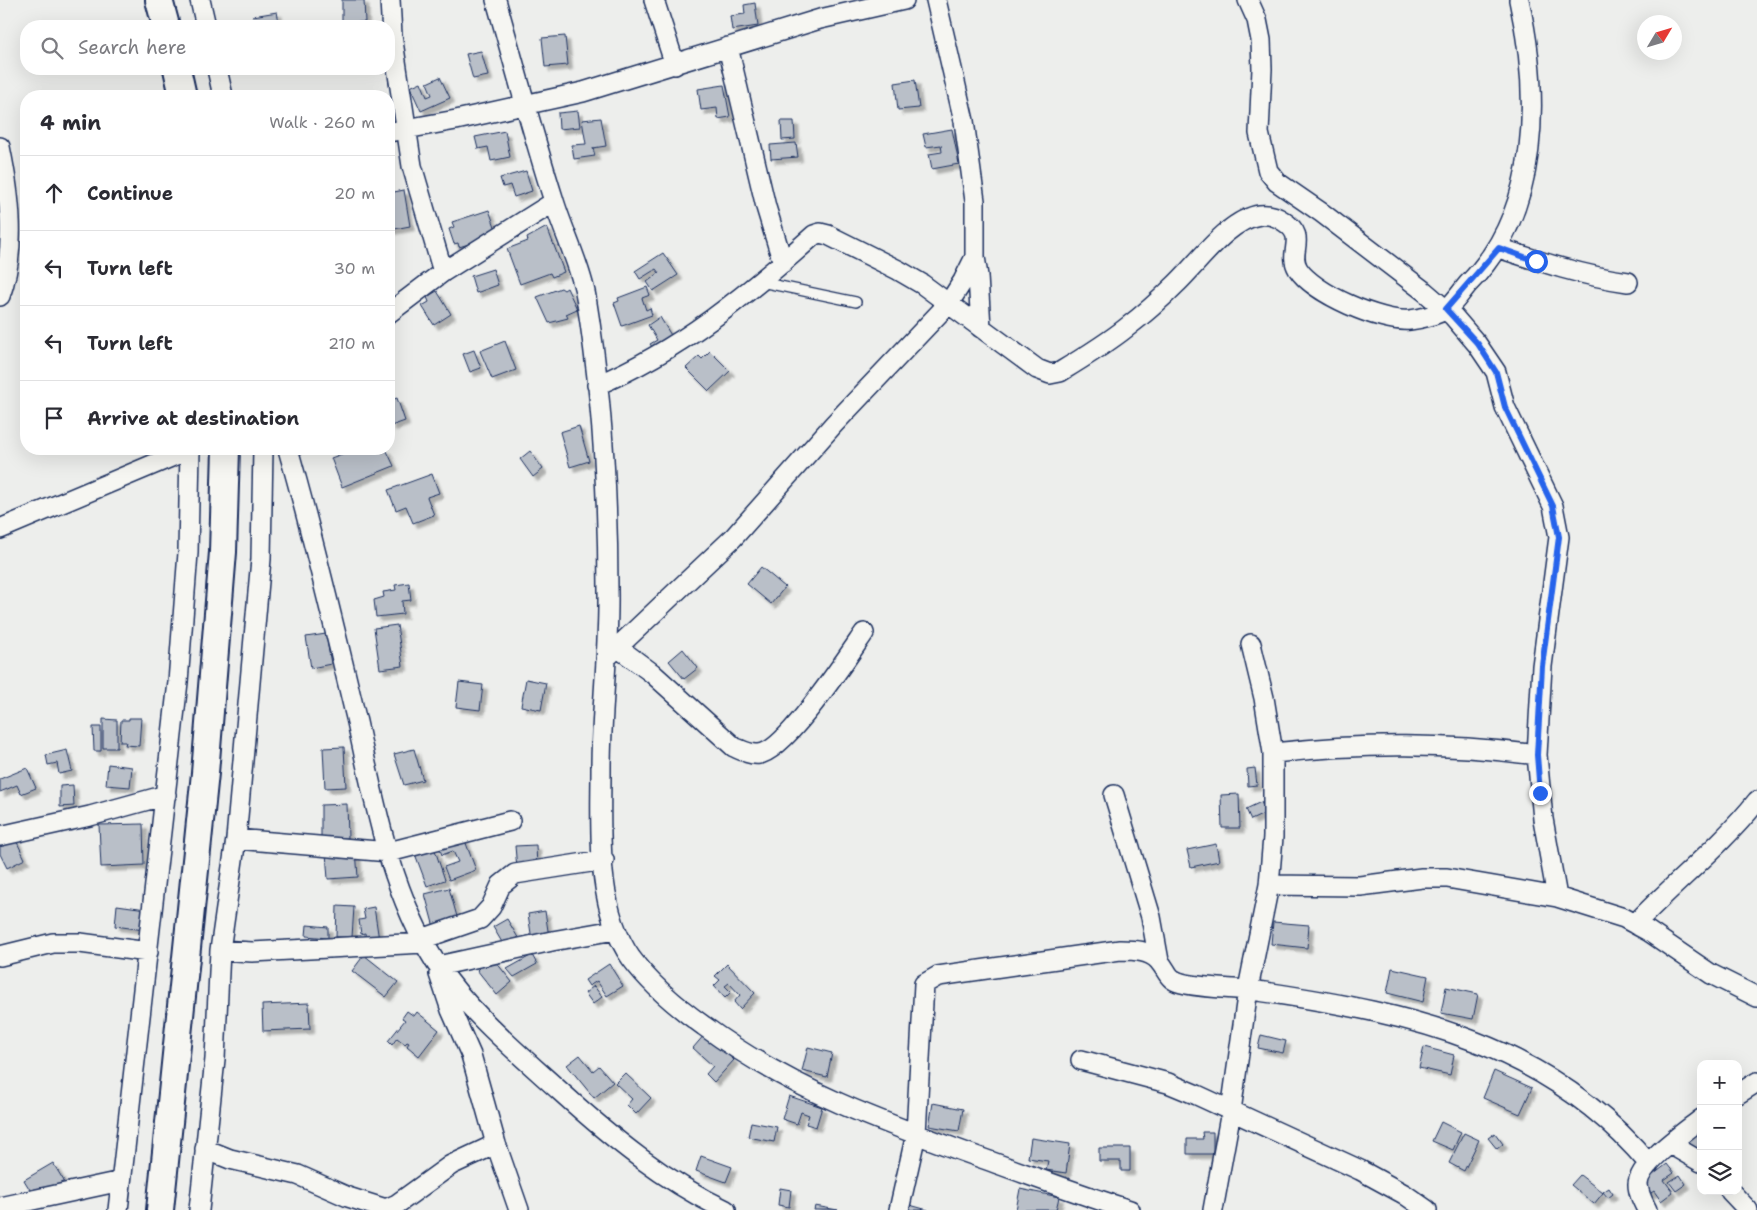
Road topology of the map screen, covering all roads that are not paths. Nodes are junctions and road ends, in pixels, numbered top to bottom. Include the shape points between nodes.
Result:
1 (159, 0) edge
2 (200, 0) edge
3 (390, 0) edge
4 (496, 0) edge
5 (654, 0) edge
6 (904, 0) edge
7 (936, 0) edge
8 (1248, 0) edge
9 (1519, 0) edge
10 (164, 20) edge
11 (205, 20) edge
12 (391, 20) edge
13 (728, 47) junction
14 (675, 65) junction
15 (179, 75) edge
16 (218, 75) edge
17 (394, 75) edge
18 (182, 90) edge
19 (222, 90) edge
20 (395, 90) edge
21 (395, 92) edge
22 (524, 105) junction
23 (397, 130) edge
24 (0, 147) edge
25 (554, 202) junction
26 (18, 239) edge
27 (1499, 248) junction
28 (975, 257) junction
29 (783, 263) junction
30 (443, 272) junction
31 (761, 282) junction
32 (1628, 282) dead end
33 (0, 296) edge
34 (856, 302) dead end
35 (949, 303) junction
36 (395, 309) edge
37 (1446, 309) junction
38 (981, 328) junction
39 (597, 385) junction
40 (176, 455) edge
41 (190, 455) edge
42 (226, 455) edge
43 (262, 455) edge
44 (290, 455) edge
45 (0, 529) edge
46 (864, 633) dead end
47 (1251, 644) dead end
48 (612, 652) junction
49 (1273, 753) junction
50 (1537, 755) junction
51 (166, 795) junction
52 (1114, 795) dead end
53 (1757, 801) edge
54 (510, 820) dead end
55 (0, 836) edge
56 (236, 839) junction
57 (389, 852) junction
58 (604, 860) junction
59 (1269, 885) junction
60 (1557, 897) junction
61 (1635, 924) junction
62 (615, 930) junction
63 (423, 941) junction
64 (220, 950) junction
65 (148, 952) junction
66 (0, 956) edge
67 (1159, 961) junction
68 (437, 965) junction
69 (1248, 989) junction
70 (1757, 997) edge
71 (1080, 1060) dead end
72 (1757, 1082) edge
73 (1742, 1091) edge
74 (1231, 1111) junction
75 (1697, 1122) edge
76 (916, 1134) junction
77 (496, 1144) junction
78 (1670, 1144) junction
79 (205, 1149) junction
80 (1697, 1160) edge
81 (1649, 1164) junction
82 (121, 1181) junction
83 (1734, 1195) edge
84 (0, 1207) edge
85 (118, 1210) edge
86 (160, 1210) edge
87 (199, 1210) edge
88 (519, 1210) edge
89 (726, 1210) edge
90 (899, 1210) edge
91 (1130, 1210) edge
92 (1213, 1210) edge
93 (1427, 1210) edge
94 (1647, 1210) edge
95 (1748, 1210) edge

1 - 10 main road
2 - 11 street
3 - 12 street
4 - 22 street
5 - 14 street
6 - 13 street via 820,19
7 - 28 street via 964,121 975,201
8 - 37 street via 1261,40 1259,133 1268,171 1277,182
9 - 27 street via 1524,25 1531,141 1521,193
13 - 14 street
13 - 29 street
14 - 22 street via 583,92
15 - 18 main road
16 - 19 street
17 - 20 street
21 - 23 street
22 - 23 street
22 - 25 street
23 - 30 street via 412,166
24 - 26 street
25 - 30 street
25 - 39 street via 586,293
26 - 33 street
27 - 32 street via 1554,266
27 - 37 street
28 - 35 street
28 - 38 street
29 - 31 street
29 - 35 street via 814,235 828,235 898,270
30 - 36 street
31 - 34 lane
31 - 39 street via 670,348
35 - 38 street
35 - 48 street via 827,431 733,538
37 - 38 street via 1411,320 1394,319 1341,300 1304,276 1297,267 1294,260 1298,238 1293,229 1275,216 1260,215 1234,227 1175,286 1125,329 1060,372 1050,374 1037,369
37 - 50 street via 1478,344 1496,372 1505,407 1553,506 1559,537 1542,666
39 - 48 street via 605,465
40 - 45 street
41 - 51 street via 188,553
42 - 86 main road via 223,552 206,763
43 - 56 street via 261,559
44 - 57 street via 315,541 377,814
46 - 48 street via 794,726 773,748 760,754 747,753 734,746 652,673
47 - 49 street
48 - 58 street via 601,736
49 - 50 street via 1339,746 1408,744 1477,747
49 - 59 street
50 - 60 street via 1544,828
51 - 55 street
51 - 65 street
52 - 67 street via 1151,917
53 - 61 street via 1733,829
54 - 57 street
56 - 57 street
56 - 64 street
57 - 63 street via 402,894
58 - 62 street via 607,904
58 - 63 street via 515,874 501,885 491,907 480,919
59 - 60 street via 1360,886 1447,878
59 - 69 street
60 - 61 street via 1611,913
61 - 70 street via 1711,974
62 - 68 street
62 - 76 street via 630,957 649,980 680,1009 748,1057 830,1100
63 - 64 street via 286,951
63 - 68 street
64 - 79 street via 215,1059
65 - 66 street via 80,943 53,943
65 - 82 street
67 - 69 street via 1174,982
67 - 76 street via 1146,953 1120,950 927,980 922,990
68 - 77 street via 450,1010 471,1055
68 - 89 street via 473,1008 527,1062 590,1118 655,1170
69 - 74 street
69 - 81 street via 1392,1014 1507,1053 1590,1104
71 - 74 street via 1168,1083
72 - 73 street
74 - 92 street
74 - 93 street via 1360,1170
75 - 78 street
76 - 90 street
76 - 91 street
77 - 79 street via 451,1165 398,1204 386,1208 348,1197 298,1175 230,1159
77 - 88 street
78 - 80 street
78 - 81 street
79 - 87 street
81 - 94 street via 1640,1176 1638,1186
82 - 84 street
82 - 85 street
83 - 95 street

